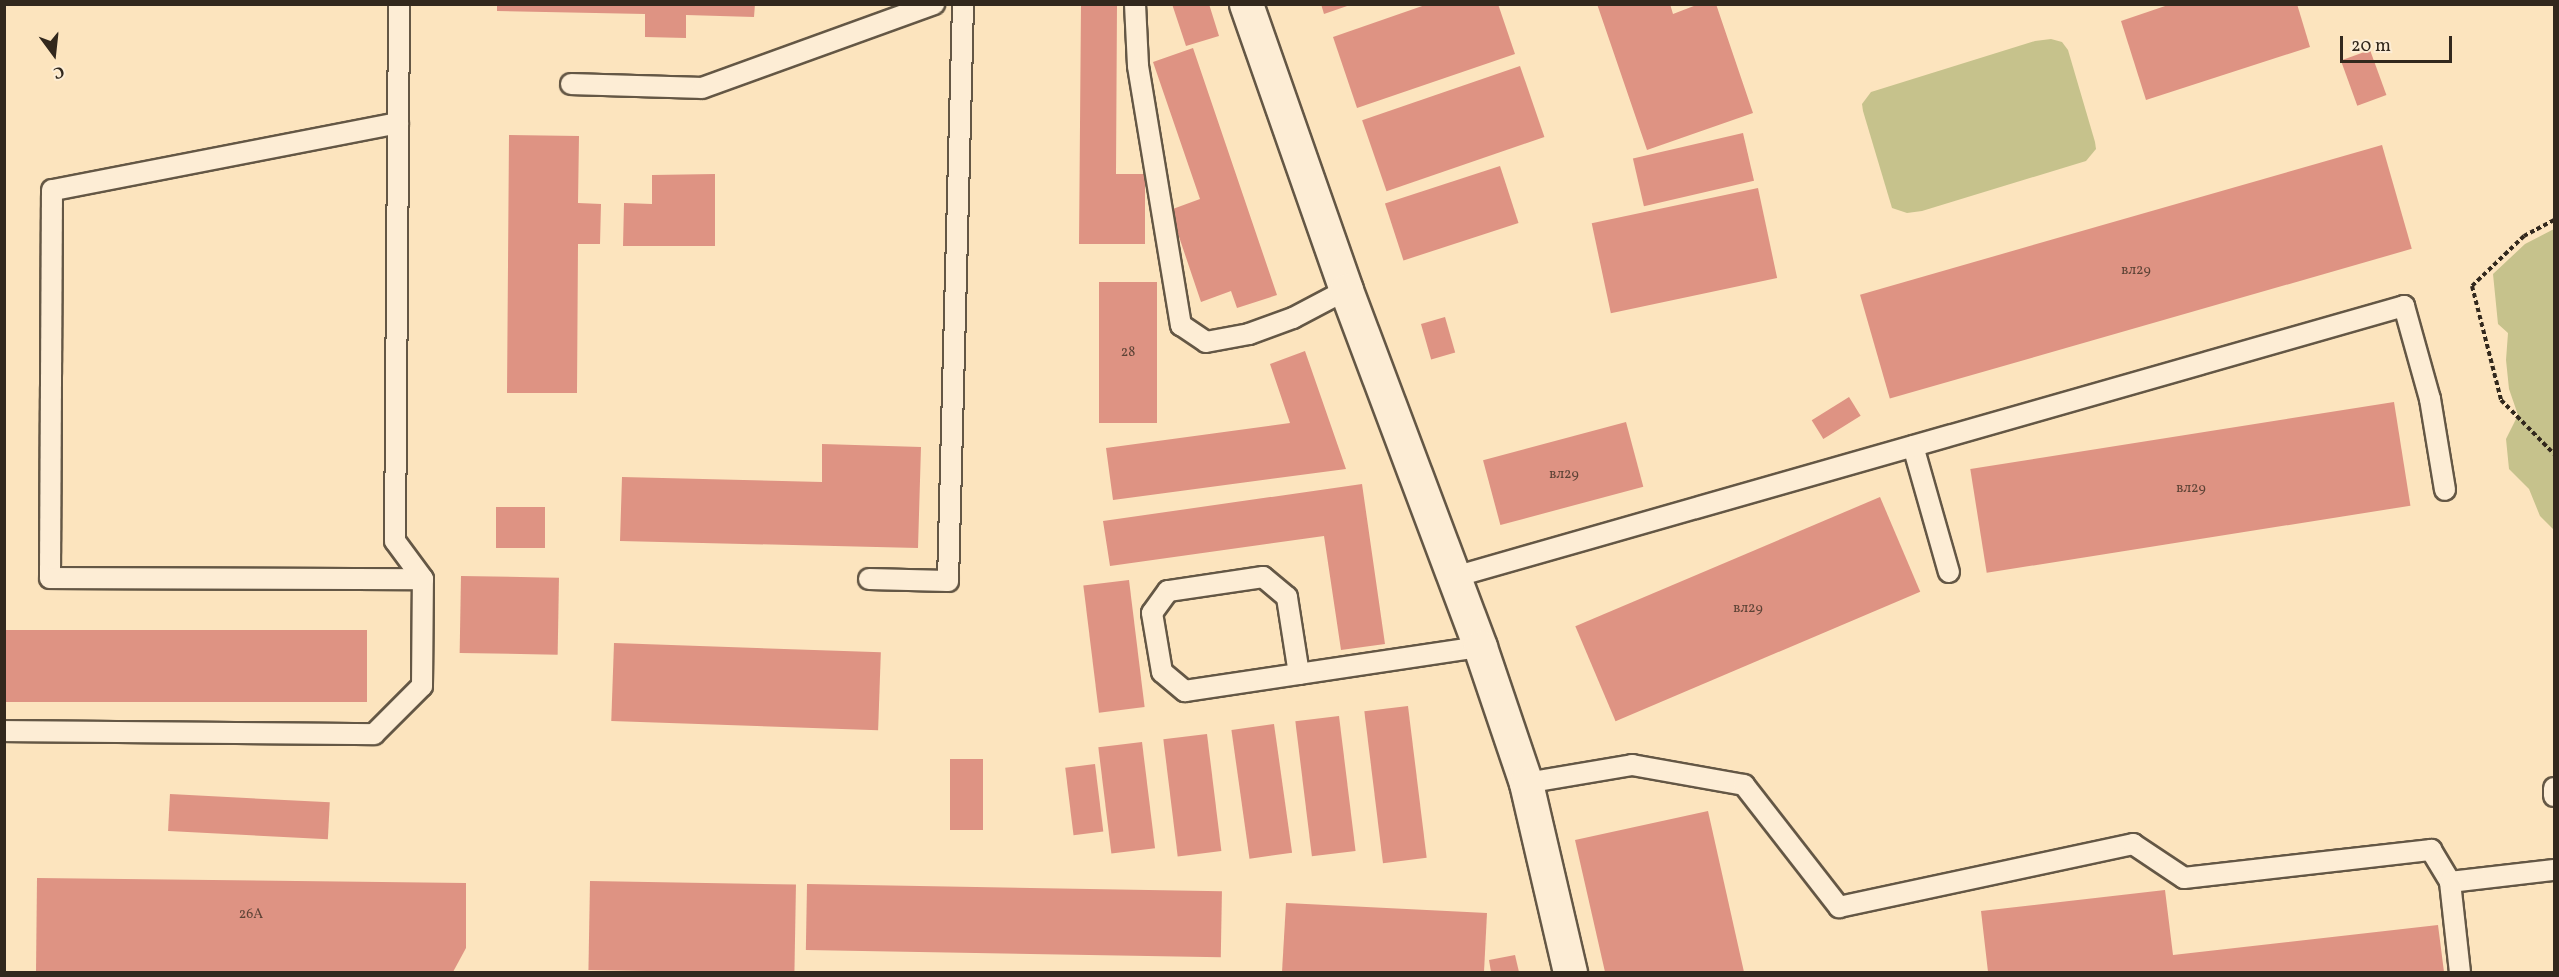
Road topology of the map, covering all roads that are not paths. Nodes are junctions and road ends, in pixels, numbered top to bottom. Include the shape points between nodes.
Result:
1 (399, 4) edge
2 (934, 4) edge
3 (963, 4) edge
4 (1135, 4) edge
5 (1246, 4) edge
6 (571, 84) dead end
7 (398, 123) junction
8 (1346, 290) junction
9 (1913, 446) junction
10 (2445, 490) dead end
11 (1949, 572) dead end
12 (1454, 577) junction
13 (423, 579) junction
14 (869, 579) dead end
15 (1480, 647) junction
16 (1299, 674) junction
17 (4, 731) edge
18 (1526, 783) junction
19 (2554, 788) edge
20 (2554, 796) edge
21 (2554, 870) edge
22 (2450, 882) junction
23 (1569, 972) edge
24 (2460, 972) edge

1 - 7 lane
2 - 6 lane via 702,88
3 - 14 lane via 948,581
4 - 8 lane via 1138,66 1181,325 1206,342 1250,334 1293,318
5 - 8 street
7 - 13 lane via 395,541
7 - 13 lane via 52,190 50,578
8 - 12 street
9 - 10 lane via 2404,306 2430,399
9 - 11 lane
9 - 12 lane
12 - 15 street
13 - 17 lane via 422,686 374,734
15 - 16 lane
15 - 18 street
16 - 16 lane via 1185,691 1162,672 1152,614 1168,591 1263,577 1287,597
18 - 22 lane via 1632,765 1744,786 1839,907 2133,844 2184,878 2431,850
18 - 23 street
19 - 20 lane
21 - 22 lane
22 - 24 lane

